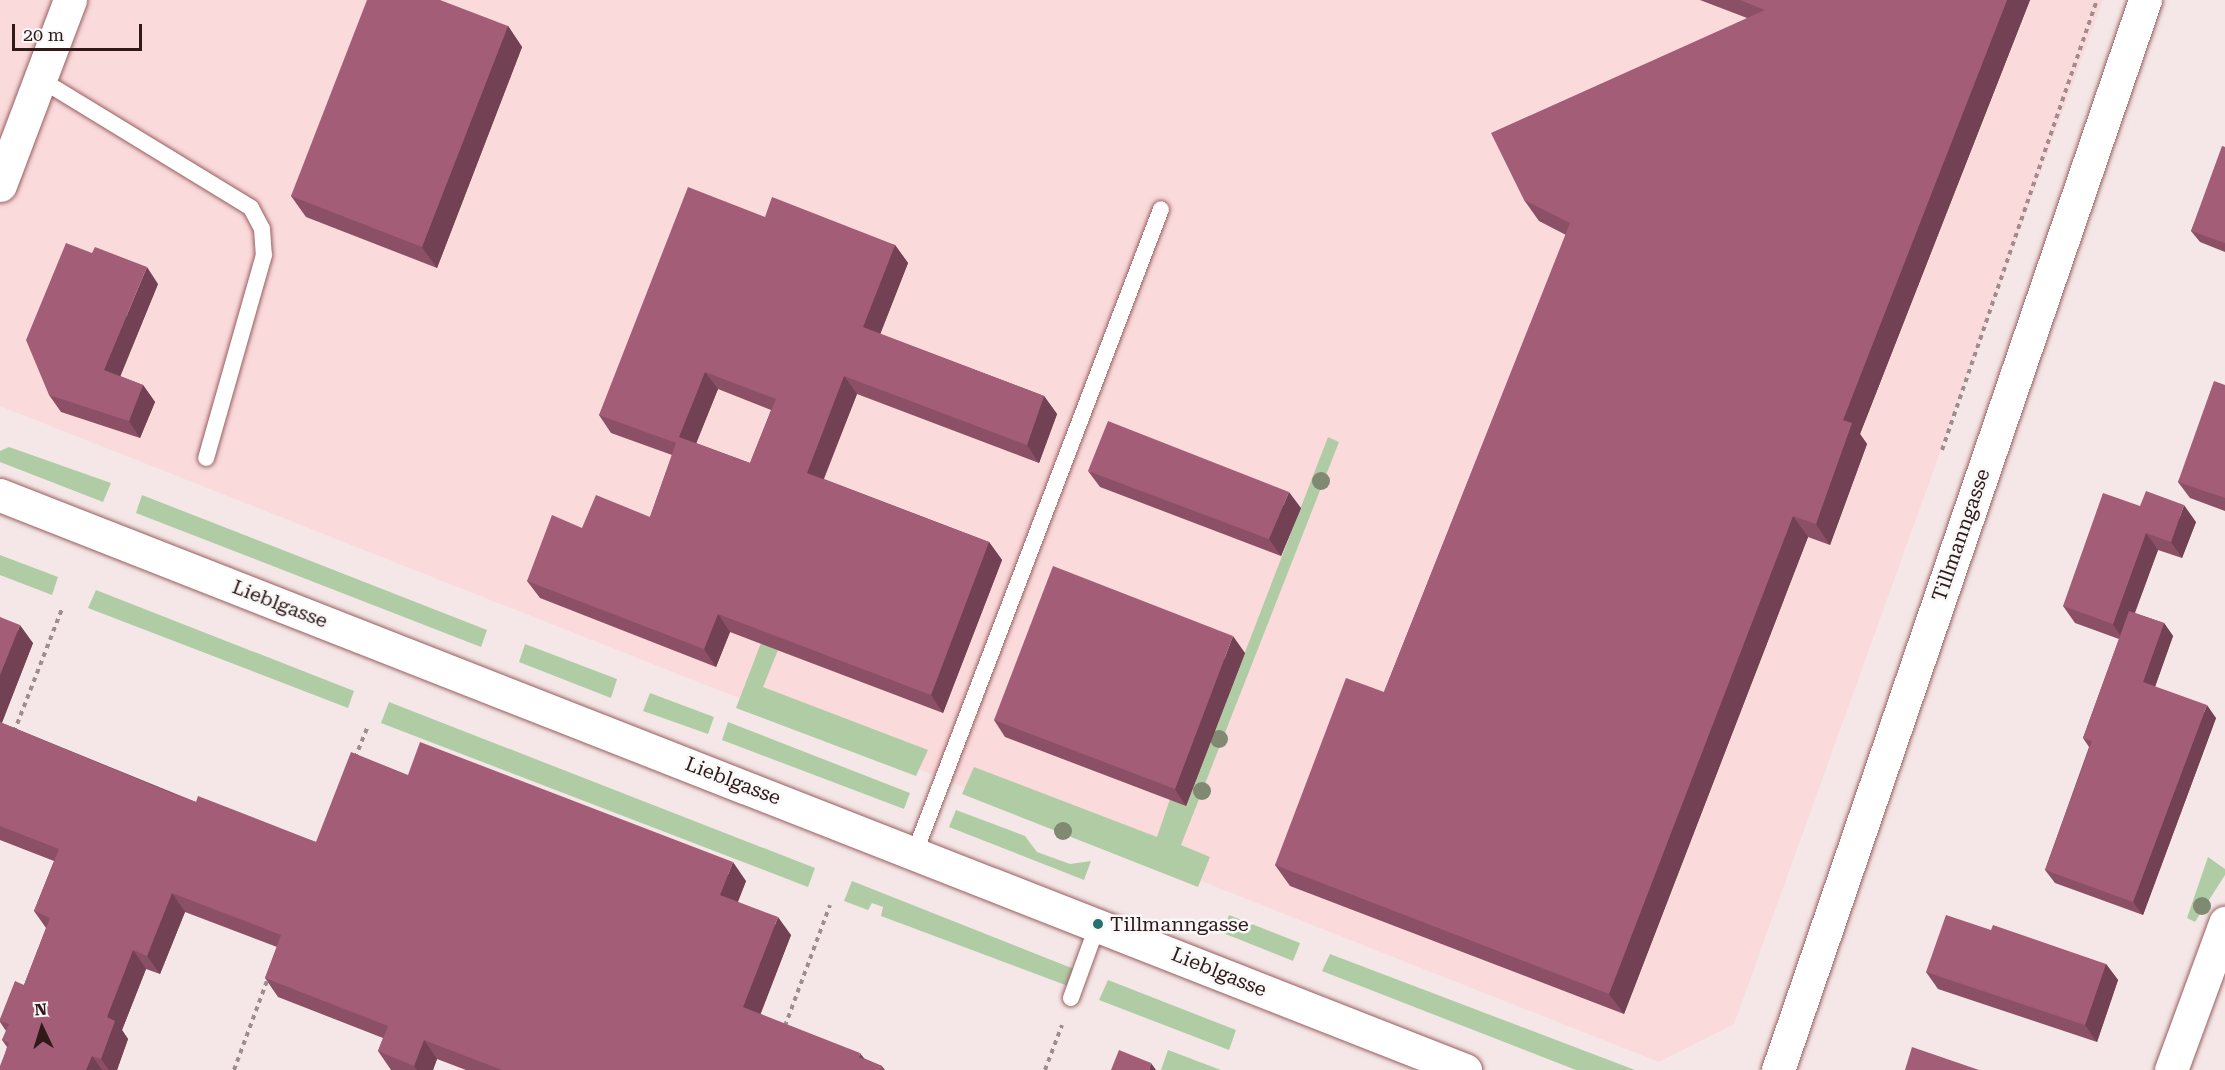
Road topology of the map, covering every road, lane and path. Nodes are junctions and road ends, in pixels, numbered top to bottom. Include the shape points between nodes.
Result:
1 (70, 0) edge
2 (2097, 0) edge
3 (2145, 0) edge
4 (40, 79) junction
5 (0, 185) edge
6 (1161, 209) dead end
7 (1942, 450) dead end
8 (206, 458) dead end
9 (0, 495) edge
10 (62, 609) dead end
11 (368, 726) dead end
12 (13, 734) edge
13 (351, 768) edge
14 (915, 852) junction
15 (830, 905) dead end
16 (2225, 923) edge
17 (1098, 924) junction
18 (271, 971) edge
19 (1071, 999) joint
20 (781, 1035) edge
21 (234, 1070) edge
22 (1045, 1070) edge
23 (1465, 1070) edge
24 (1778, 1070) edge
25 (2171, 1070) edge

1 - 4 street
2 - 7 path
3 - 24 street, Tillmanngasse
4 - 5 street
4 - 8 lane via 251,208 262,229 264,255
6 - 14 lane
9 - 14 street, Lieblgasse
10 - 12 path
11 - 13 path
14 - 17 street, Lieblgasse
15 - 20 path
16 - 25 street
17 - 19 lane
17 - 23 street, Lieblgasse
18 - 21 path
19 - 22 path

